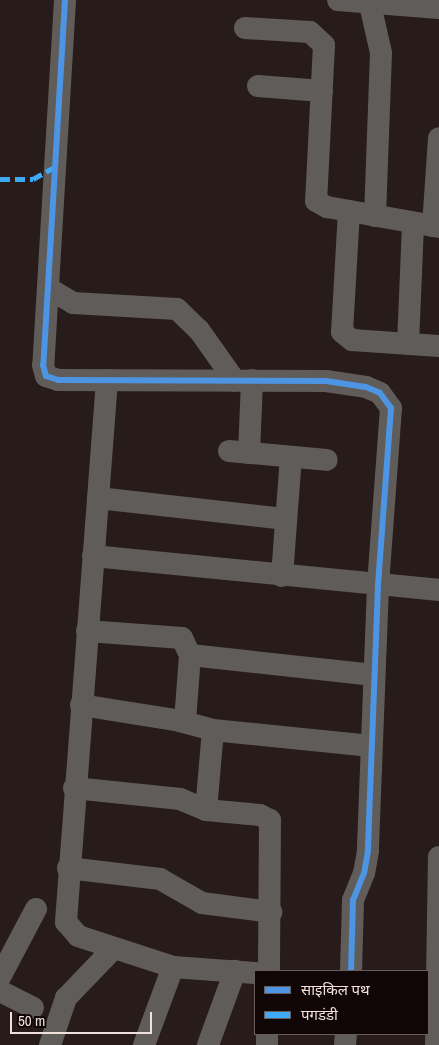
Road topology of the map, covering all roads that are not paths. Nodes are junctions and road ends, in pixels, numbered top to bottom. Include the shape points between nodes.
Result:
1 (66, 0) edge
2 (338, 0) edge
3 (369, 1) edge
4 (439, 8) edge
5 (245, 28) dead end
6 (258, 86) dead end
7 (322, 91) junction
8 (439, 138) edge
9 (349, 212) junction
10 (375, 216) junction
11 (428, 225) edge
12 (48, 288) junction
13 (408, 344) junction
14 (439, 346) edge
15 (107, 380) junction
16 (244, 380) junction
17 (291, 457) junction
18 (327, 460) dead end
19 (98, 498) junction
20 (286, 519) junction
21 (92, 556) junction
22 (282, 576) junction
23 (378, 586) junction
24 (439, 590) edge
25 (87, 631) junction
26 (190, 655) junction
27 (374, 675) junction
28 (81, 705) junction
29 (185, 722) junction
30 (213, 730) junction
31 (371, 746) junction
32 (74, 788) junction
33 (206, 810) junction
34 (439, 857) edge
35 (68, 868) junction
36 (36, 909) dead end
37 (271, 912) junction
38 (112, 950) junction
39 (173, 967) junction
40 (269, 970) edge
41 (351, 970) edge
42 (245, 972) edge
43 (0, 977) edge
44 (434, 981) edge
45 (0, 991) edge
46 (33, 1008) dead end
47 (50, 1045) edge
48 (144, 1045) edge
49 (208, 1045) edge
50 (436, 1045) edge

1 - 12 street
2 - 3 street
3 - 4 street
3 - 10 street via 381,53
5 - 7 street via 316,34 324,45
6 - 7 street
7 - 9 street via 314,195 320,205
8 - 11 street
9 - 10 street
9 - 13 street via 342,332 352,340
10 - 11 street
11 - 13 street
12 - 15 street via 43,365 46,376 58,380
12 - 16 street via 73,303 177,309
13 - 14 street
15 - 16 street
15 - 19 street
16 - 17 street via 239,452
16 - 23 street via 349,383 366,387 386,398 392,421
17 - 18 street
17 - 20 street
19 - 20 street
19 - 21 street
20 - 22 street
21 - 22 street
21 - 25 street
22 - 23 street
23 - 24 street
23 - 27 street
25 - 26 street via 176,636 186,642
25 - 28 street
26 - 27 street
26 - 29 street
27 - 31 street
28 - 29 street
28 - 32 street
29 - 30 street
30 - 31 street
30 - 33 street
31 - 41 street via 366,864 353,900
32 - 33 street via 180,799
32 - 35 street
33 - 37 street via 260,815 270,820
34 - 44 street
35 - 37 street via 160,879 202,903
35 - 38 street via 65,908 70,929
36 - 43 street
37 - 40 street
38 - 39 street
38 - 47 street via 66,998
39 - 42 street
39 - 48 street
42 - 49 street
44 - 50 street
45 - 46 street

